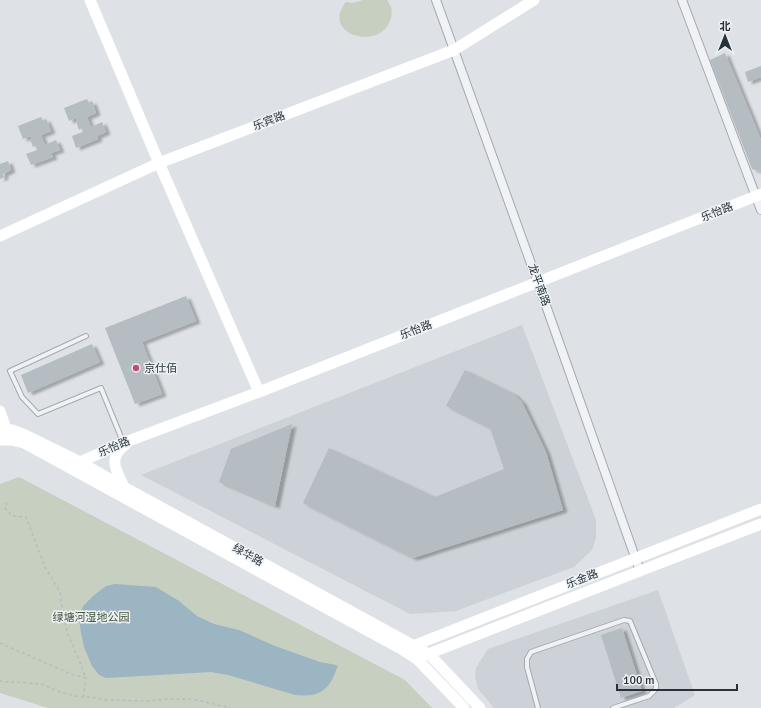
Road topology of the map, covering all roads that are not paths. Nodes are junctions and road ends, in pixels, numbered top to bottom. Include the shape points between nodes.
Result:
1 (90, 0) edge
2 (436, 0) edge
3 (534, 0) edge
4 (682, 0) edge
5 (454, 50) junction
6 (159, 164) junction
7 (758, 195) edge
8 (761, 210) edge
9 (0, 236) edge
10 (538, 283) junction
11 (86, 336) dead end
12 (259, 392) junction
13 (0, 411) edge
14 (3, 435) edge
15 (127, 441) junction
16 (77, 466) junction
17 (124, 487) junction
18 (761, 509) edge
19 (761, 524) edge
20 (635, 558) junction
21 (640, 571) junction
22 (408, 648) junction
23 (429, 654) junction
24 (417, 659) junction
25 (464, 708) edge
26 (480, 708) edge
27 (538, 708) edge
28 (613, 708) edge

1 - 6 main road
2 - 5 street, 龙平南路
3 - 5 main road, 乐宾路
4 - 7 street
5 - 6 main road, 乐宾路
5 - 10 street, 龙平南路
6 - 9 main road, 乐宾路
6 - 12 main road
7 - 8 street
7 - 10 main road, 乐怡路
10 - 12 main road, 乐怡路
10 - 20 street, 龙平南路
11 - 15 lane via 10,370 22,397 38,414 101,388
12 - 15 main road, 乐怡路
13 - 14 main road
14 - 16 main road, 绿华路 via 12,430 25,435
15 - 16 main road, 乐怡路
15 - 17 main road via 115,457 115,464
16 - 17 main road, 绿华路
16 - 22 main road, 绿华路
17 - 22 main road, 绿华路
18 - 20 main road, 乐金路
19 - 21 main road, 乐金路
20 - 21 street, 龙平南路
20 - 22 main road, 乐金路
21 - 23 main road, 乐金路
22 - 23 main road, 绿华路
22 - 24 main road, 绿华路
23 - 24 main road, 乐金路
23 - 26 main road, 绿华路
24 - 25 main road, 绿华路
27 - 28 lane via 527,667 531,652 624,620 630,621 656,689 649,696

